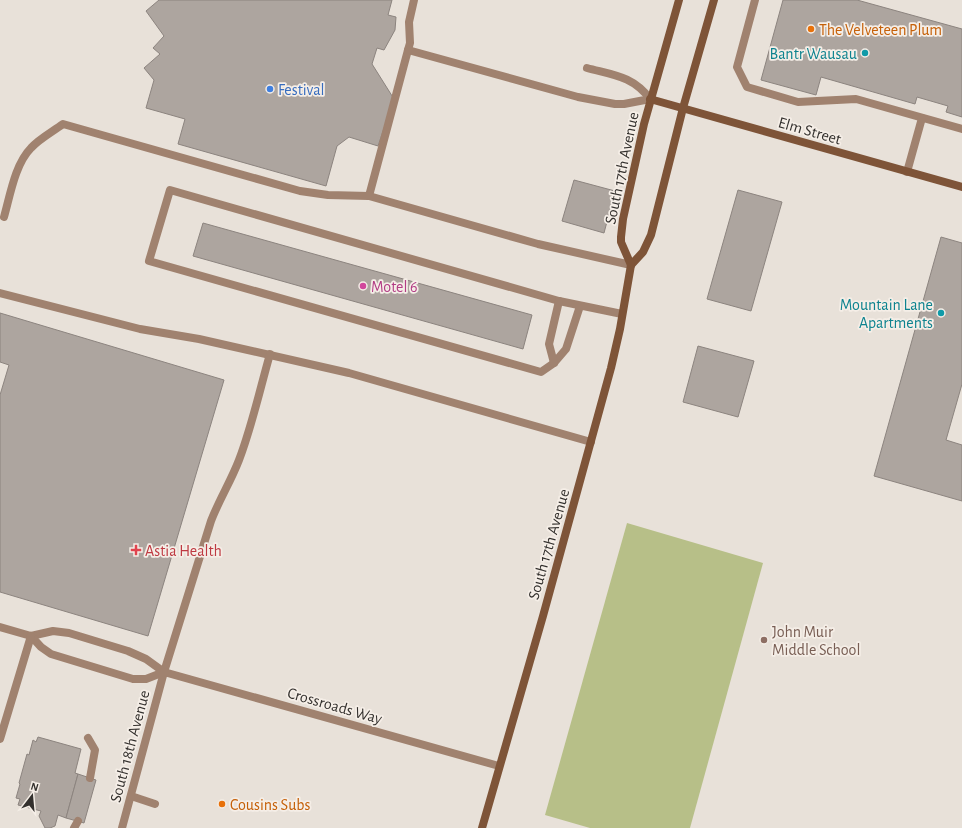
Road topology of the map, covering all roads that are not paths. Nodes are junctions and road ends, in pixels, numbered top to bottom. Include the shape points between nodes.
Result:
1 (414, 0) edge
2 (679, 0) edge
3 (714, 0) edge
4 (755, 0) edge
5 (408, 50) junction
6 (586, 68) dead end
7 (650, 99) junction
8 (683, 108) junction
9 (922, 118) junction
10 (962, 129) edge
11 (907, 172) junction
12 (962, 187) edge
13 (369, 196) junction
14 (4, 217) dead end
15 (631, 265) junction
16 (0, 293) edge
17 (560, 301) junction
18 (580, 306) junction
19 (622, 314) junction
20 (270, 354) junction
21 (554, 363) junction
22 (591, 442) junction
23 (0, 627) edge
24 (31, 636) junction
25 (164, 672) junction
26 (88, 738) dead end
27 (0, 739) edge
28 (499, 766) junction
29 (90, 778) dead end
30 (131, 796) junction
31 (155, 804) dead end
32 (122, 828) edge
33 (482, 828) edge

1 - 5 street via 409,22
2 - 7 main road, South 17th Avenue
3 - 8 main road
4 - 9 street via 737,67 747,88 798,102 856,99
5 - 7 street via 578,97 619,104
5 - 13 street
6 - 7 street via 628,79
7 - 8 main road, Elm Street
7 - 15 main road, South 17th Avenue via 621,230 623,247
8 - 11 main road, Elm Street
8 - 15 main road via 649,241
9 - 10 street
9 - 11 street
11 - 12 main road, Elm Street
13 - 14 street via 300,191 63,124 31,148 22,160
13 - 15 street via 538,244
15 - 19 main road, South 17th Avenue
16 - 20 street via 140,330
17 - 18 street
17 - 21 street via 549,344
17 - 21 street via 170,190 149,262 541,372
18 - 19 street
18 - 21 street via 566,349
19 - 22 main road, South 17th Avenue via 611,368
20 - 22 street via 349,373
20 - 25 street, South 18th Avenue via 242,452 206,534
22 - 28 main road, South 17th Avenue
23 - 24 street
24 - 25 street via 53,631 69,633 128,651 146,659
24 - 25 street via 51,654 133,679 146,679
24 - 27 street
25 - 28 street, Crossroads Way
25 - 30 street, South 18th Avenue
26 - 29 street via 95,750
28 - 33 main road, South 17th Avenue
30 - 31 street
30 - 32 street, South 18th Avenue

